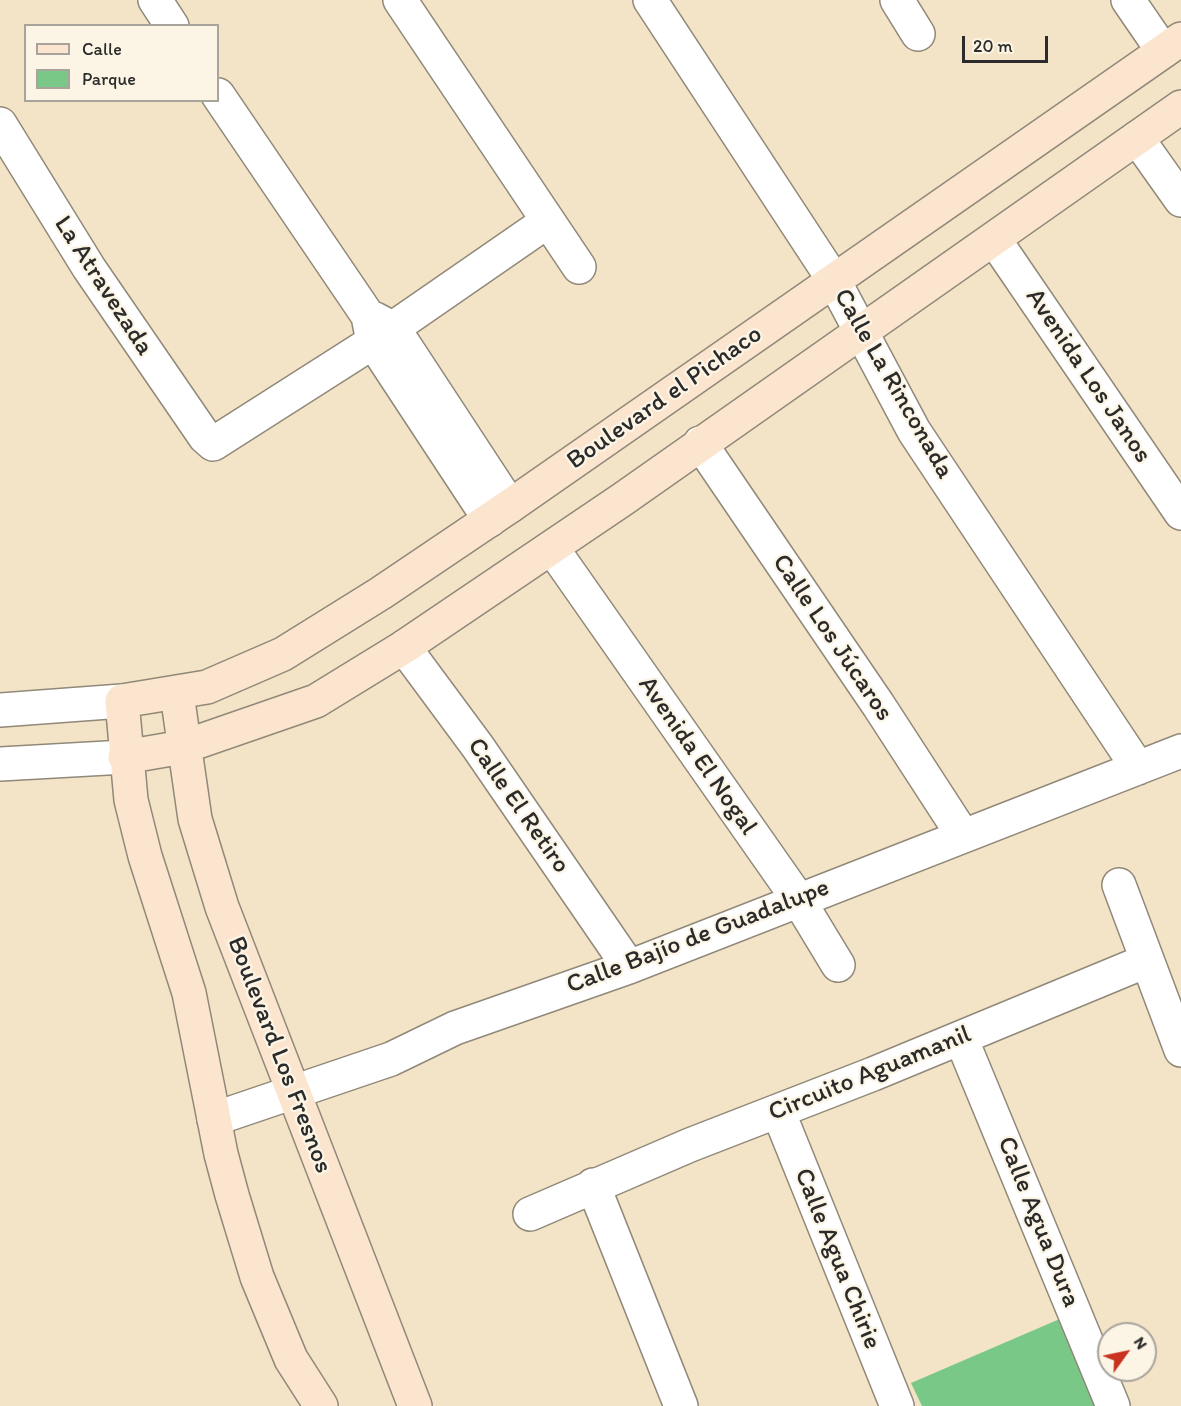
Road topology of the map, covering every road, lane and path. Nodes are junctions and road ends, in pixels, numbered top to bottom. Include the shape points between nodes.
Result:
1 (155, 0) edge
2 (400, 0) edge
3 (650, 0) edge
4 (897, 0) edge
5 (1128, 0) edge
6 (1155, 0) edge
7 (171, 24) edge
8 (918, 34) dead end
9 (1175, 43) edge
10 (219, 96) edge
11 (1181, 107) edge
12 (0, 124) edge
13 (1137, 138) junction
14 (1181, 201) edge
15 (548, 221) junction
16 (994, 238) junction
17 (579, 267) dead end
18 (834, 279) junction
19 (378, 329) junction
20 (861, 333) junction
21 (700, 443) junction
22 (500, 513) junction
23 (1181, 513) edge
24 (552, 548) junction
25 (404, 646) junction
26 (177, 694) junction
27 (122, 701) junction
28 (0, 710) edge
29 (183, 747) junction
30 (1181, 751) edge
31 (125, 757) junction
32 (0, 764) edge
33 (1138, 768) junction
34 (962, 834) junction
35 (1119, 885) dead end
36 (798, 899) junction
37 (1146, 961) junction
38 (838, 965) dead end
39 (629, 967) junction
40 (961, 1038) junction
41 (1181, 1050) edge
42 (294, 1094) junction
43 (778, 1112) junction
44 (214, 1119) junction
45 (594, 1185) junction
46 (530, 1214) dead end
47 (321, 1406) edge
48 (415, 1406) edge
49 (681, 1406) edge
50 (897, 1406) edge
51 (1113, 1406) edge

1 - 7 street
2 - 15 street
3 - 18 street, Calle La Rinconada
4 - 8 street
5 - 9 street
6 - 9 street
9 - 18 street, Boulevard el Pichaco
10 - 19 street
11 - 13 street
12 - 19 street, La Atravezada via 89,268 213,444
13 - 14 street
13 - 16 street
15 - 17 street
15 - 19 street
16 - 20 street
16 - 23 street, Avenida Los Janos
18 - 20 street, Calle La Rinconada
18 - 22 street, Boulevard el Pichaco
19 - 22 street
20 - 21 street
20 - 33 street, Calle La Rinconada via 914,431
21 - 24 street
21 - 34 street, Calle Los Júcaros
22 - 26 street, Boulevard el Pichaco via 284,654 207,687
24 - 25 street
24 - 36 street, Avenida El Nogal
25 - 29 street via 316,701
25 - 39 street, Calle El Retiro
26 - 27 street, Boulevard el Pichaco
26 - 29 street, Boulevard Los Fresnos
27 - 28 street
27 - 31 street
29 - 31 street
29 - 42 street, Boulevard Los Fresnos via 195,819 222,907
30 - 33 street, Calle Bajío de Guadalupe
31 - 32 street
31 - 44 street via 145,856 189,993
33 - 34 street, Calle Bajío de Guadalupe
34 - 36 street, Calle Bajío de Guadalupe
35 - 37 street
36 - 38 street, Avenida El Nogal
36 - 39 street, Calle Bajío de Guadalupe
37 - 40 street, Circuito Aguamanil
37 - 41 street
39 - 42 street, Calle Bajío de Guadalupe via 465,1025 391,1059
40 - 43 street, Circuito Aguamanil
40 - 51 street, Calle Agua Dura
42 - 44 street, Calle Bajío de Guadalupe
42 - 48 street, Boulevard Los Fresnos
43 - 45 street, Circuito Aguamanil
43 - 50 street, Calle Agua Chirie
44 - 47 street via 257,1277 291,1359
45 - 46 street, Circuito Aguamanil
45 - 49 street

